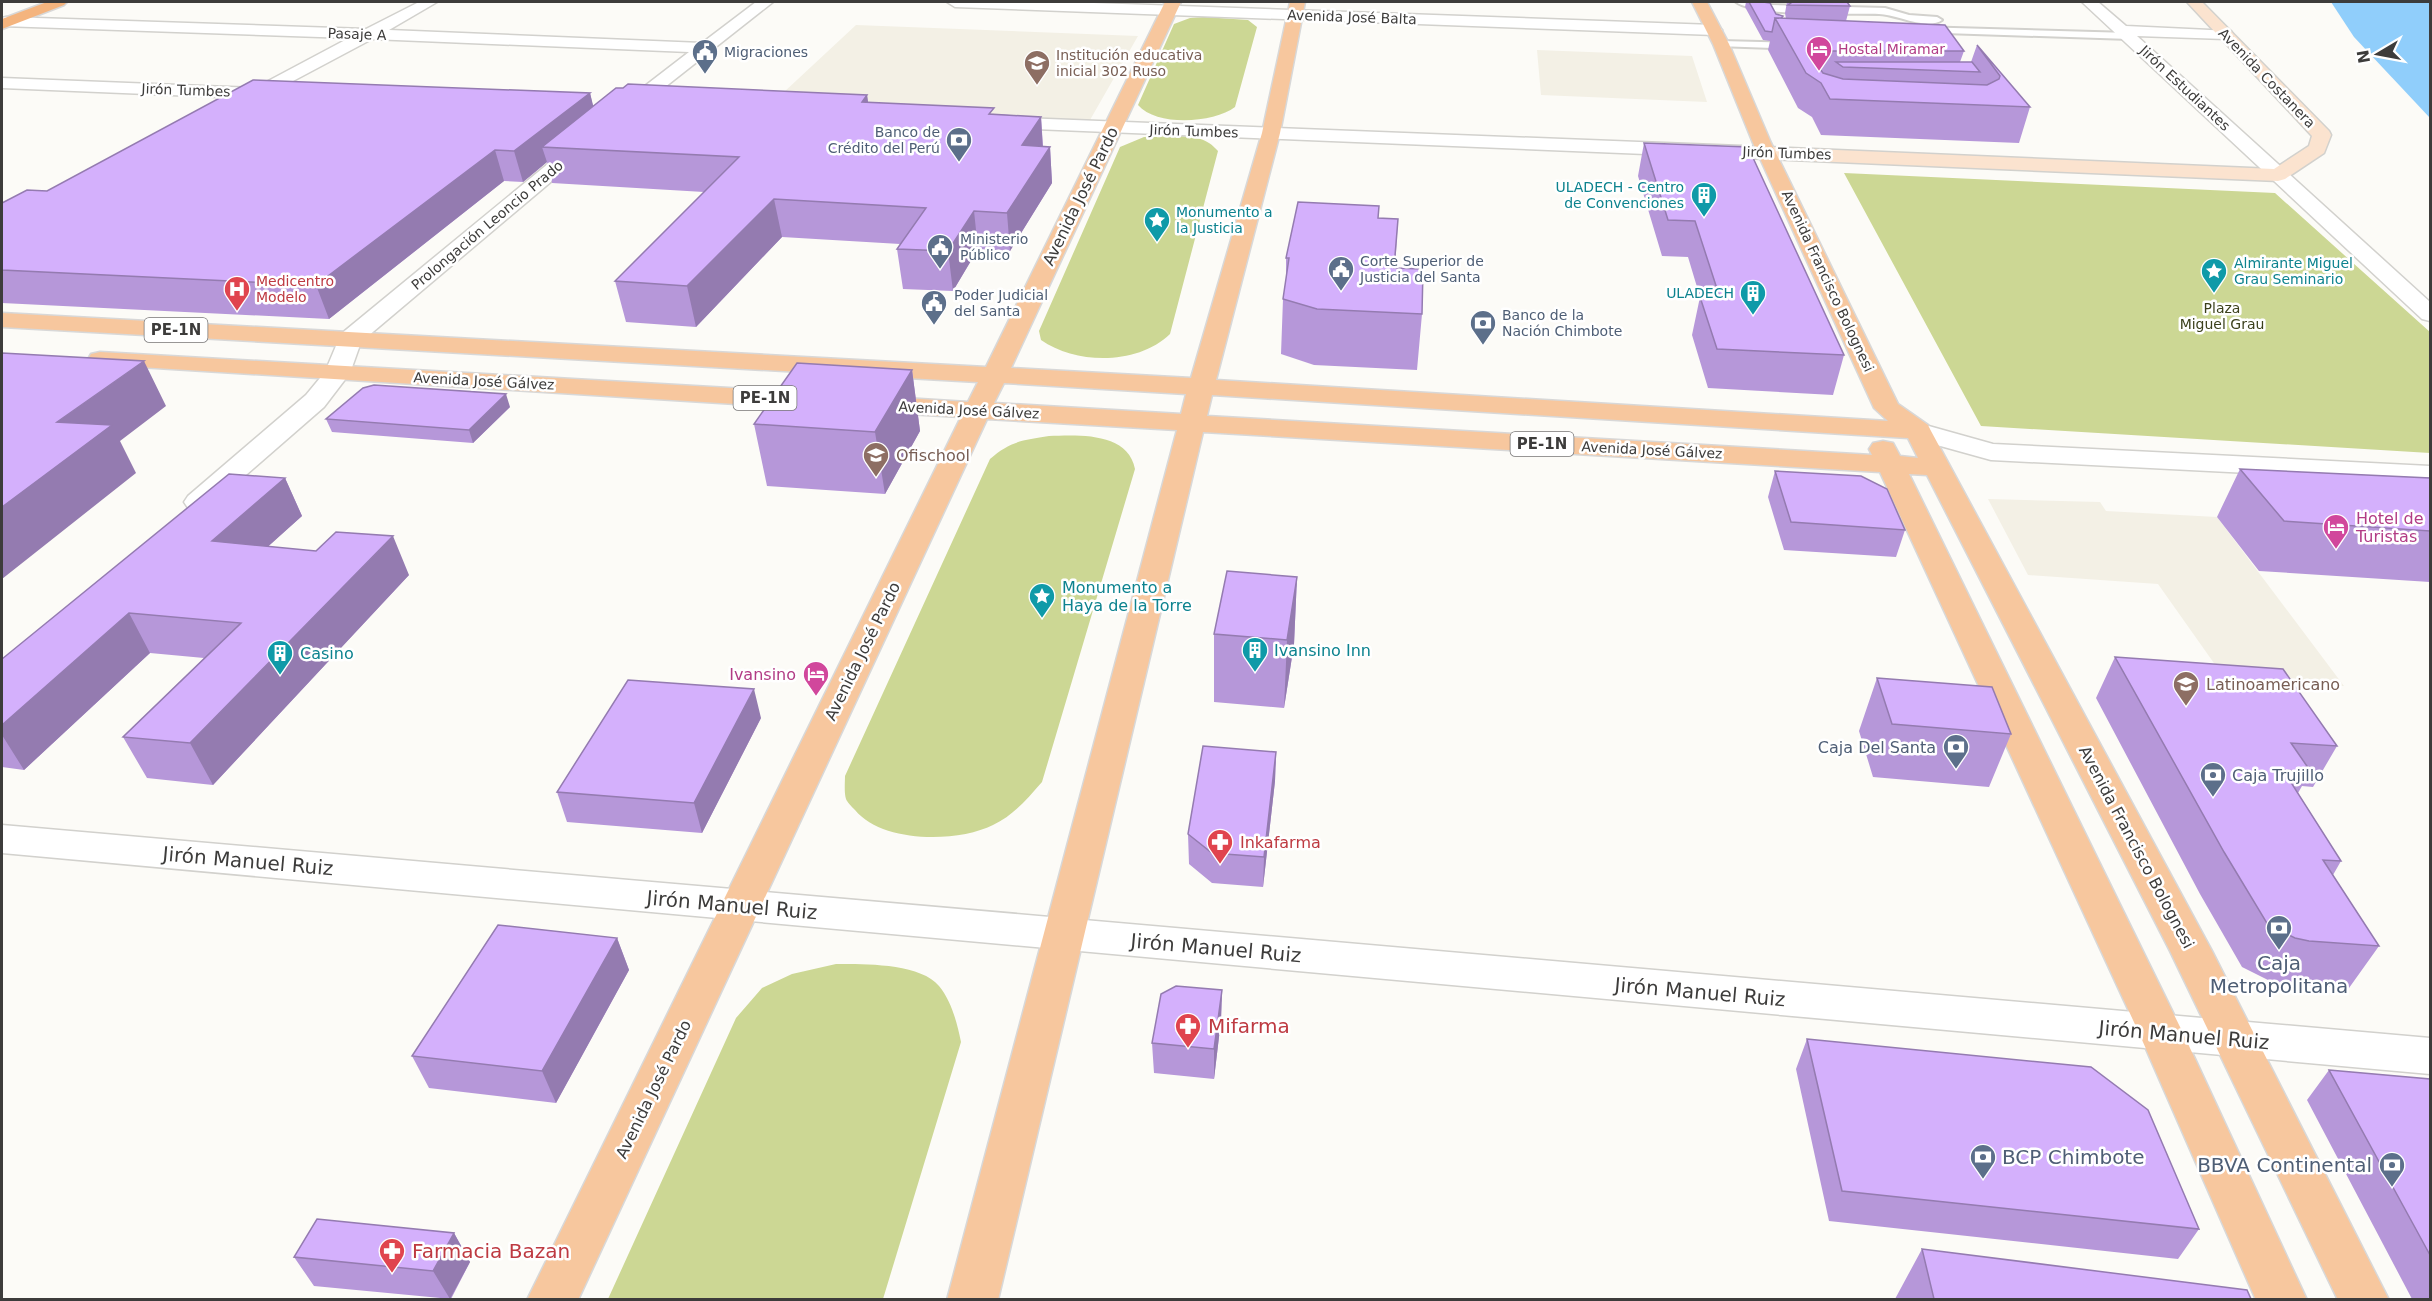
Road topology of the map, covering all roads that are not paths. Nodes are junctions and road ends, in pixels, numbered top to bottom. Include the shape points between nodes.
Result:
1 (20, 2) edge
2 (60, 2) edge
3 (429, 2) edge
4 (765, 2) edge
5 (955, 2) edge
6 (1700, 2) edge
7 (2090, 2) edge
8 (2194, 2) edge
9 (1740, 3) edge
10 (1900, 3) dead end
11 (1170, 6) edge
12 (1296, 8) edge
13 (1885, 11) junction
14 (3, 18) edge
15 (1902, 29) edge
16 (1968, 30) junction
17 (1757, 33) edge
18 (2127, 33) junction
19 (373, 34) junction
20 (2225, 34) junction
21 (1718, 38) junction
22 (1813, 47) edge
23 (707, 48) junction
24 (2, 83) edge
25 (259, 93) junction
26 (295, 94) edge
27 (627, 108) junction
28 (650, 109) edge
29 (228, 110) edge
30 (982, 123) edge
31 (1113, 128) junction
32 (1271, 133) junction
33 (1767, 153) junction
34 (2278, 175) junction
35 (2430, 314) edge
36 (2, 320) edge
37 (350, 339) junction
38 (73, 357) edge
39 (337, 373) junction
40 (994, 375) junction
41 (1201, 387) junction
42 (977, 410) junction
43 (1881, 419) junction
44 (1194, 423) junction
45 (1918, 431) junction
46 (1991, 452) junction
47 (1890, 465) junction
48 (1937, 467) junction
49 (2430, 474) edge
50 (180, 517) edge
51 (2, 839) edge
52 (740, 905) junction
53 (1064, 934) junction
54 (2161, 1033) junction
55 (2235, 1039) junction
56 (2430, 1056) edge
57 (552, 1299) edge
58 (972, 1299) edge
59 (2282, 1299) edge
60 (2364, 1299) edge

1 - 14 highway
2 - 14 highway
3 - 19 street
4 - 23 street, Prolongación Leoncio Prado
5 - 11 street, Avenida José Balta
6 - 21 main road, Avenida Francisco Bolognesi
7 - 18 street, Jirón Estudiantes
8 - 20 main road, Avenida Costanera
9 - 13 lane via 1777,13
10 - 13 lane via 1886,4
11 - 12 street, Avenida José Balta
11 - 31 main road, Avenida José Pardo
12 - 21 street, Avenida José Balta
12 - 32 main road
13 - 16 lane via 1908,18 1956,21
14 - 19 street, Pasaje A
15 - 16 lane
16 - 18 lane
17 - 21 lane
18 - 20 street
18 - 34 street, Jirón Estudiantes
19 - 23 street, Pasaje A
19 - 25 street
20 - 34 main road, Avenida Costanera via 2322,135 2317,149
21 - 22 lane
21 - 33 main road, Avenida Francisco Bolognesi
23 - 27 street, Prolongación Leoncio Prado
24 - 25 street, Jirón Tumbes
25 - 26 street, Jirón Tumbes
25 - 29 street
27 - 28 street
27 - 37 street, Prolongación Leoncio Prado via 604,120
30 - 31 street, Jirón Tumbes
31 - 32 street, Jirón Tumbes
31 - 40 main road, Avenida José Pardo
32 - 33 street, Jirón Tumbes
32 - 41 main road
33 - 34 main road, Jirón Tumbes
33 - 43 main road, Avenida Francisco Bolognesi
34 - 35 street, Jirón Estudiantes
36 - 37 main road, PE-1N
37 - 39 street
37 - 40 main road, PE-1N
38 - 39 main road, Avenida José Gálvez / PE-1N
39 - 42 main road, Avenida José Gálvez / PE-1N
39 - 50 street via 315,401
40 - 41 main road, PE-1N
40 - 42 main road, Avenida José Pardo
41 - 43 main road, PE-1N
41 - 44 main road
42 - 44 main road, Avenida José Gálvez / PE-1N
42 - 52 main road, Avenida José Pardo
43 - 45 main road, PE-1N
43 - 47 main road, Avenida Francisco Bolognesi
44 - 47 main road, Avenida José Gálvez / PE-1N
44 - 53 main road
45 - 46 street
45 - 48 main road, Avenida Francisco Bolognesi
46 - 48 street
46 - 49 street
47 - 48 main road, Avenida José Gálvez / PE-1N
47 - 54 main road, Avenida Francisco Bolognesi
48 - 55 main road, Avenida Francisco Bolognesi
51 - 52 street, Jirón Manuel Ruiz
52 - 53 street, Jirón Manuel Ruiz
52 - 57 main road, Avenida José Pardo
53 - 54 street, Jirón Manuel Ruiz
53 - 58 main road
54 - 55 street, Jirón Manuel Ruiz
54 - 59 main road, Avenida Francisco Bolognesi
55 - 56 street, Jirón Manuel Ruiz
55 - 60 main road, Avenida Francisco Bolognesi

